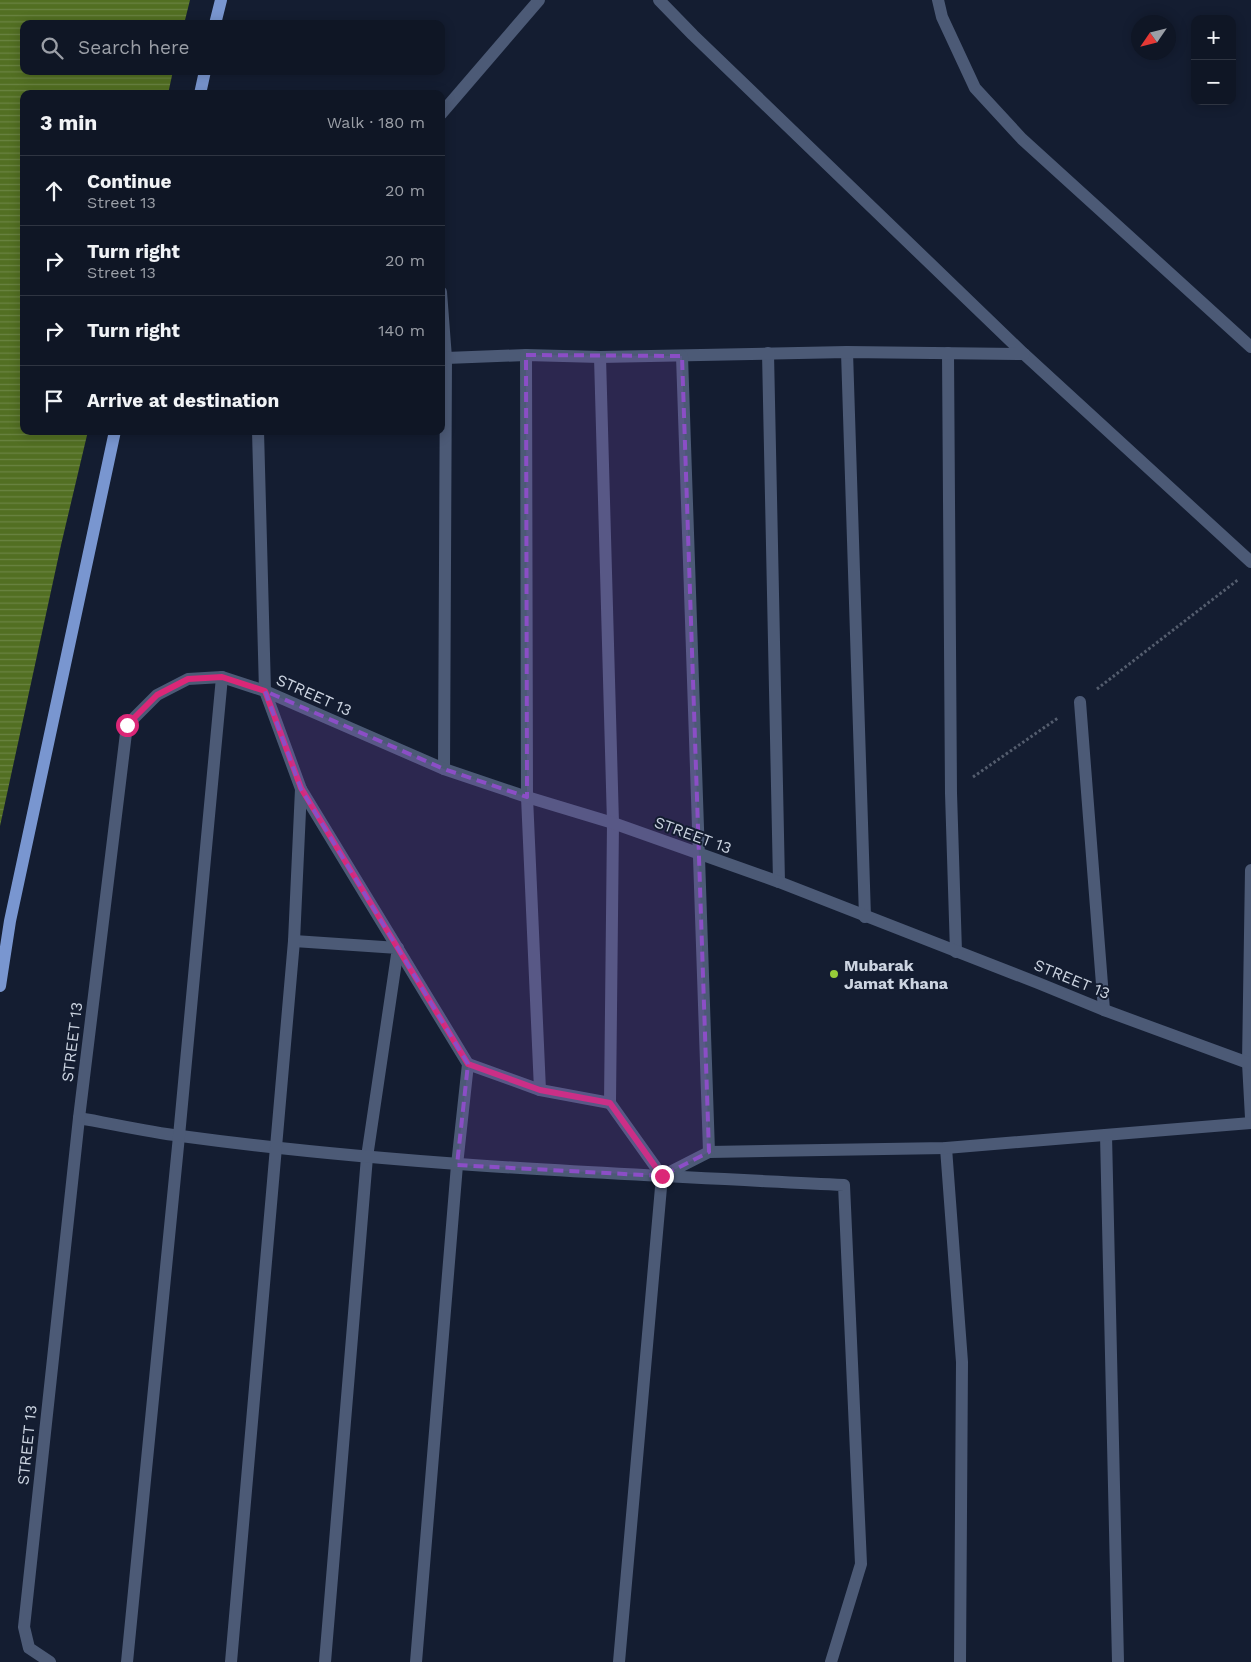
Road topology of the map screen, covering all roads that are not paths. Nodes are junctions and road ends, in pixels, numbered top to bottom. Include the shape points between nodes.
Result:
1 (221, 0) edge
2 (539, 0) edge
3 (659, 0) edge
4 (938, 0) edge
5 (217, 20) edge
6 (204, 75) edge
7 (201, 90) edge
8 (445, 109) edge
9 (445, 345) edge
10 (1251, 347) edge
11 (847, 352) junction
12 (768, 353) junction
13 (948, 354) junction
14 (1024, 354) junction
15 (526, 355) junction
16 (682, 356) junction
17 (600, 357) junction
18 (446, 358) junction
19 (114, 435) edge
20 (258, 435) edge
21 (1251, 562) edge
22 (222, 677) junction
23 (265, 691) junction
24 (1080, 702) road end
25 (444, 770) junction
26 (301, 788) junction
27 (527, 797) junction
28 (613, 823) junction
29 (698, 854) junction
30 (1251, 870) edge
31 (779, 882) junction
32 (865, 917) junction
33 (294, 941) junction
34 (398, 948) junction
35 (956, 952) junction
36 (0, 986) edge
37 (1104, 1010) junction
38 (1250, 1063) edge
39 (468, 1064) junction
40 (540, 1090) junction
41 (610, 1103) junction
42 (79, 1118) junction
43 (1251, 1118) edge
44 (1251, 1123) edge
45 (1106, 1135) junction
46 (179, 1136) junction
47 (276, 1148) junction
48 (946, 1148) junction
49 (709, 1152) junction
50 (367, 1157) junction
51 (457, 1165) junction
52 (662, 1176) junction
53 (50, 1662) edge
54 (127, 1662) edge
55 (231, 1662) edge
56 (325, 1662) edge
57 (416, 1662) edge
58 (619, 1662) edge
59 (831, 1662) edge
60 (960, 1662) edge
61 (1118, 1662) edge

1 - 5 main road
2 - 8 street
3 - 14 street
4 - 10 street via 942,17 975,88 1015,132
6 - 7 main road
9 - 18 street
11 - 12 street
11 - 13 street
11 - 32 street
12 - 16 street
12 - 31 street
13 - 14 street
13 - 35 street via 951,793
14 - 21 street
15 - 17 street
15 - 18 street
15 - 27 street
16 - 17 street
16 - 29 street
17 - 28 street
18 - 25 street
19 - 36 main road via 10,921
20 - 23 street
22 - 23 street, STREET 13
22 - 42 street, STREET 13 via 188,679 157,695 127,725
22 - 46 street
23 - 25 street, STREET 13
23 - 26 street
24 - 37 street
25 - 27 street, STREET 13
26 - 33 street
26 - 34 street
27 - 28 street, STREET 13
27 - 40 street
28 - 29 street, STREET 13
28 - 41 street
29 - 31 street, STREET 13
29 - 49 street
30 - 38 street
31 - 32 street, STREET 13
32 - 35 street, STREET 13
33 - 34 street
33 - 47 street
34 - 39 street
34 - 50 street
35 - 37 street, STREET 13
37 - 38 street, STREET 13
38 - 43 street
39 - 40 street
39 - 51 street
40 - 41 street
41 - 52 street
42 - 46 street
42 - 53 street, STREET 13 via 24,1627 29,1648
44 - 45 street
45 - 48 street
45 - 61 street
46 - 47 street
46 - 54 street
47 - 50 street
47 - 55 street
48 - 49 street
48 - 60 street via 962,1362
49 - 52 street
50 - 51 street
50 - 56 street
51 - 52 street
51 - 57 street
52 - 58 street
52 - 59 street via 844,1186 861,1564

